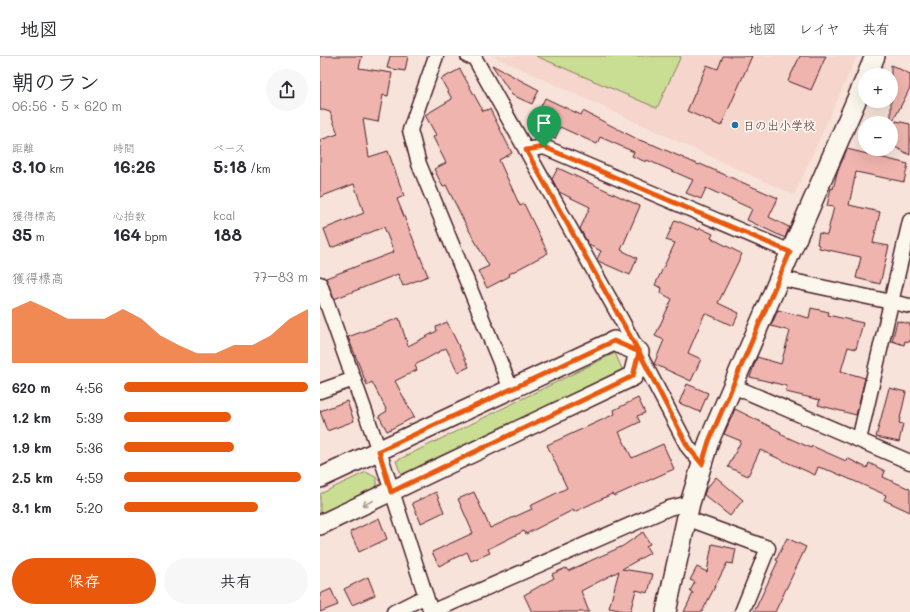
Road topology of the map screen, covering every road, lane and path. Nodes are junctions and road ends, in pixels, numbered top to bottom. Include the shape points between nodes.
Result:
1 (436, 56) edge
2 (468, 56) edge
3 (875, 56) edge
4 (870, 68) edge
5 (858, 96) edge
6 (526, 150) junction
7 (910, 221) edge
8 (790, 252) junction
9 (779, 278) junction
10 (320, 284) edge
11 (892, 302) junction
12 (910, 306) edge
13 (639, 352) junction
14 (354, 379) junction
15 (733, 386) junction
16 (511, 389) junction
17 (320, 391) edge
18 (859, 440) junction
19 (379, 451) junction
20 (910, 462) edge
21 (702, 464) junction
22 (320, 478) edge
23 (391, 492) junction
24 (688, 510) junction
25 (320, 525) edge
26 (426, 596) junction
27 (394, 612) edge
28 (431, 612) edge
29 (666, 612) edge
30 (742, 612) edge

1 - 16 street via 410,130 419,164
2 - 6 street via 474,57
3 - 4 street
5 - 8 street
6 - 8 street via 544,147
6 - 13 street
7 - 11 street
8 - 9 street
9 - 11 street
9 - 15 street
10 - 14 street
11 - 12 street
11 - 18 street
13 - 16 street via 614,341
13 - 21 street via 688,447
13 - 23 street via 633,376
14 - 17 street
14 - 19 street
15 - 18 street
15 - 21 street
16 - 19 street
18 - 20 street
19 - 22 street
19 - 23 street
21 - 24 street
23 -> 25 street
23 - 26 street
24 - 28 street via 669,508
24 - 29 street
24 - 30 street via 768,548
26 - 27 street
26 - 28 street

